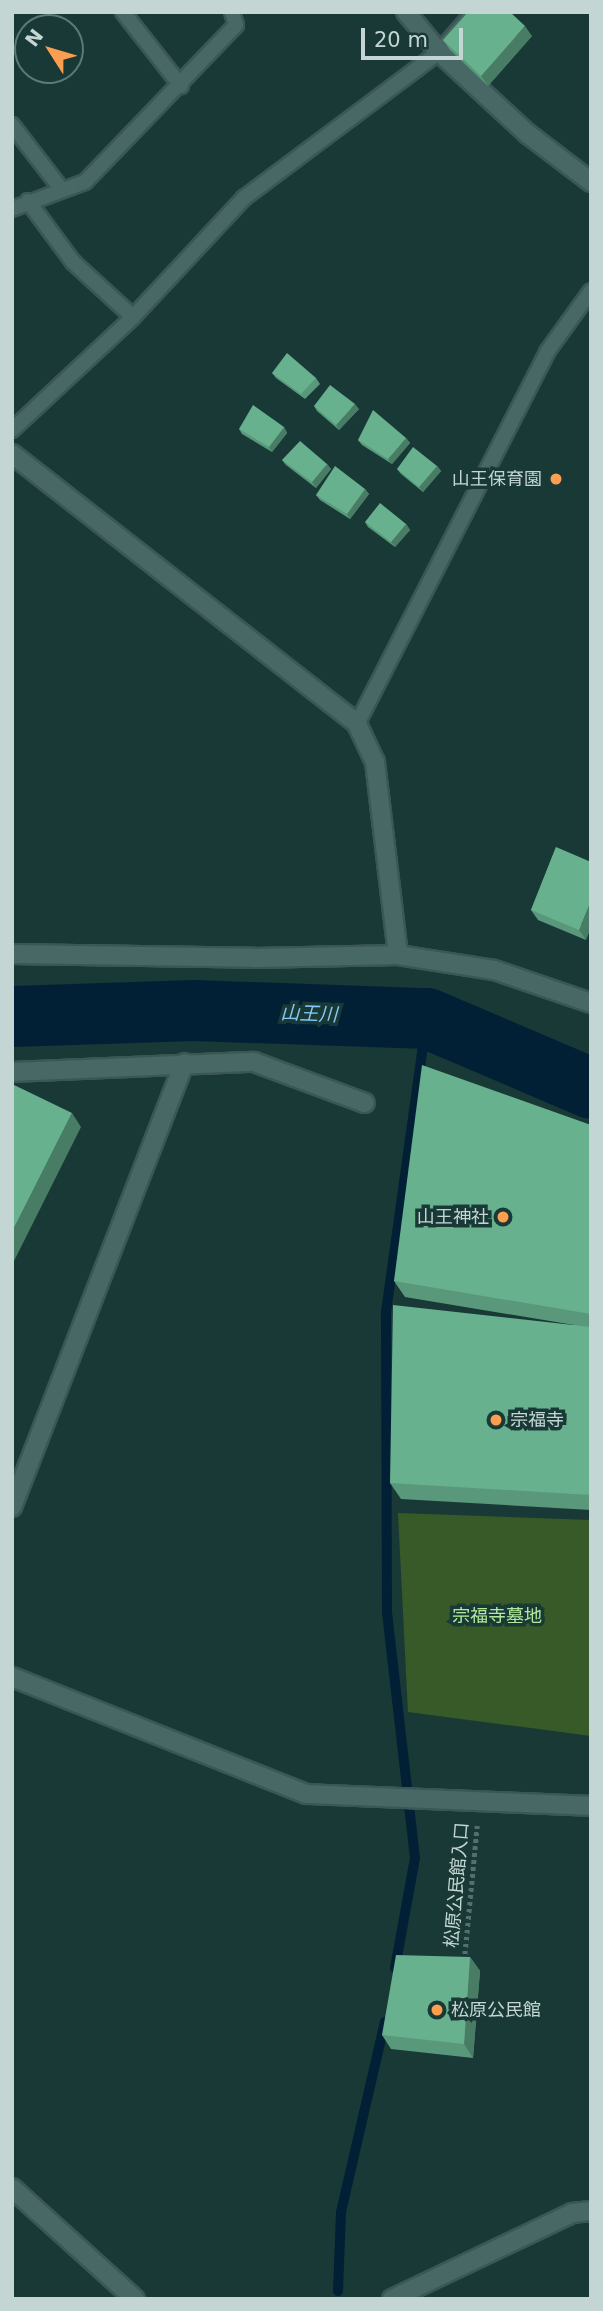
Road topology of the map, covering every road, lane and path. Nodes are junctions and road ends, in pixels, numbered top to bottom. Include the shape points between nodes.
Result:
1 (123, 12) edge
2 (232, 12) edge
3 (406, 12) edge
4 (474, 12) edge
5 (439, 52) junction
6 (181, 86) junction
7 (12, 125) edge
8 (591, 182) edge
9 (62, 190) junction
10 (28, 201) junction
11 (12, 209) edge
12 (591, 291) edge
13 (133, 317) junction
14 (12, 430) edge
15 (12, 454) edge
16 (357, 724) junction
17 (12, 954) edge
18 (398, 955) junction
19 (591, 1003) edge
20 (184, 1063) junction
21 (12, 1072) edge
22 (365, 1103) dead end
23 (12, 1507) edge
24 (12, 1676) edge
25 (479, 1801) junction
26 (591, 1806) edge
27 (464, 1970) edge
28 (16, 2197) edge
29 (591, 2211) edge
30 (135, 2299) edge
31 (392, 2299) edge

1 - 6 lane
2 - 6 lane via 236,25 186,72
3 - 5 street
4 - 5 lane
5 - 8 street via 528,134
5 - 13 lane via 244,198
6 - 9 lane via 85,182
7 - 9 lane
9 - 10 lane
10 - 11 lane
10 - 13 lane via 74,262
12 - 16 lane via 547,352
13 - 14 lane
15 - 16 street
16 - 18 street via 375,762
17 - 18 street
18 - 19 street via 494,970
20 - 21 street
20 - 22 street via 254,1062
20 - 23 street
24 - 25 street via 306,1794
25 - 26 street
25 - 27 path, 松原公民館入口
28 - 30 street
29 - 31 street via 572,2213

